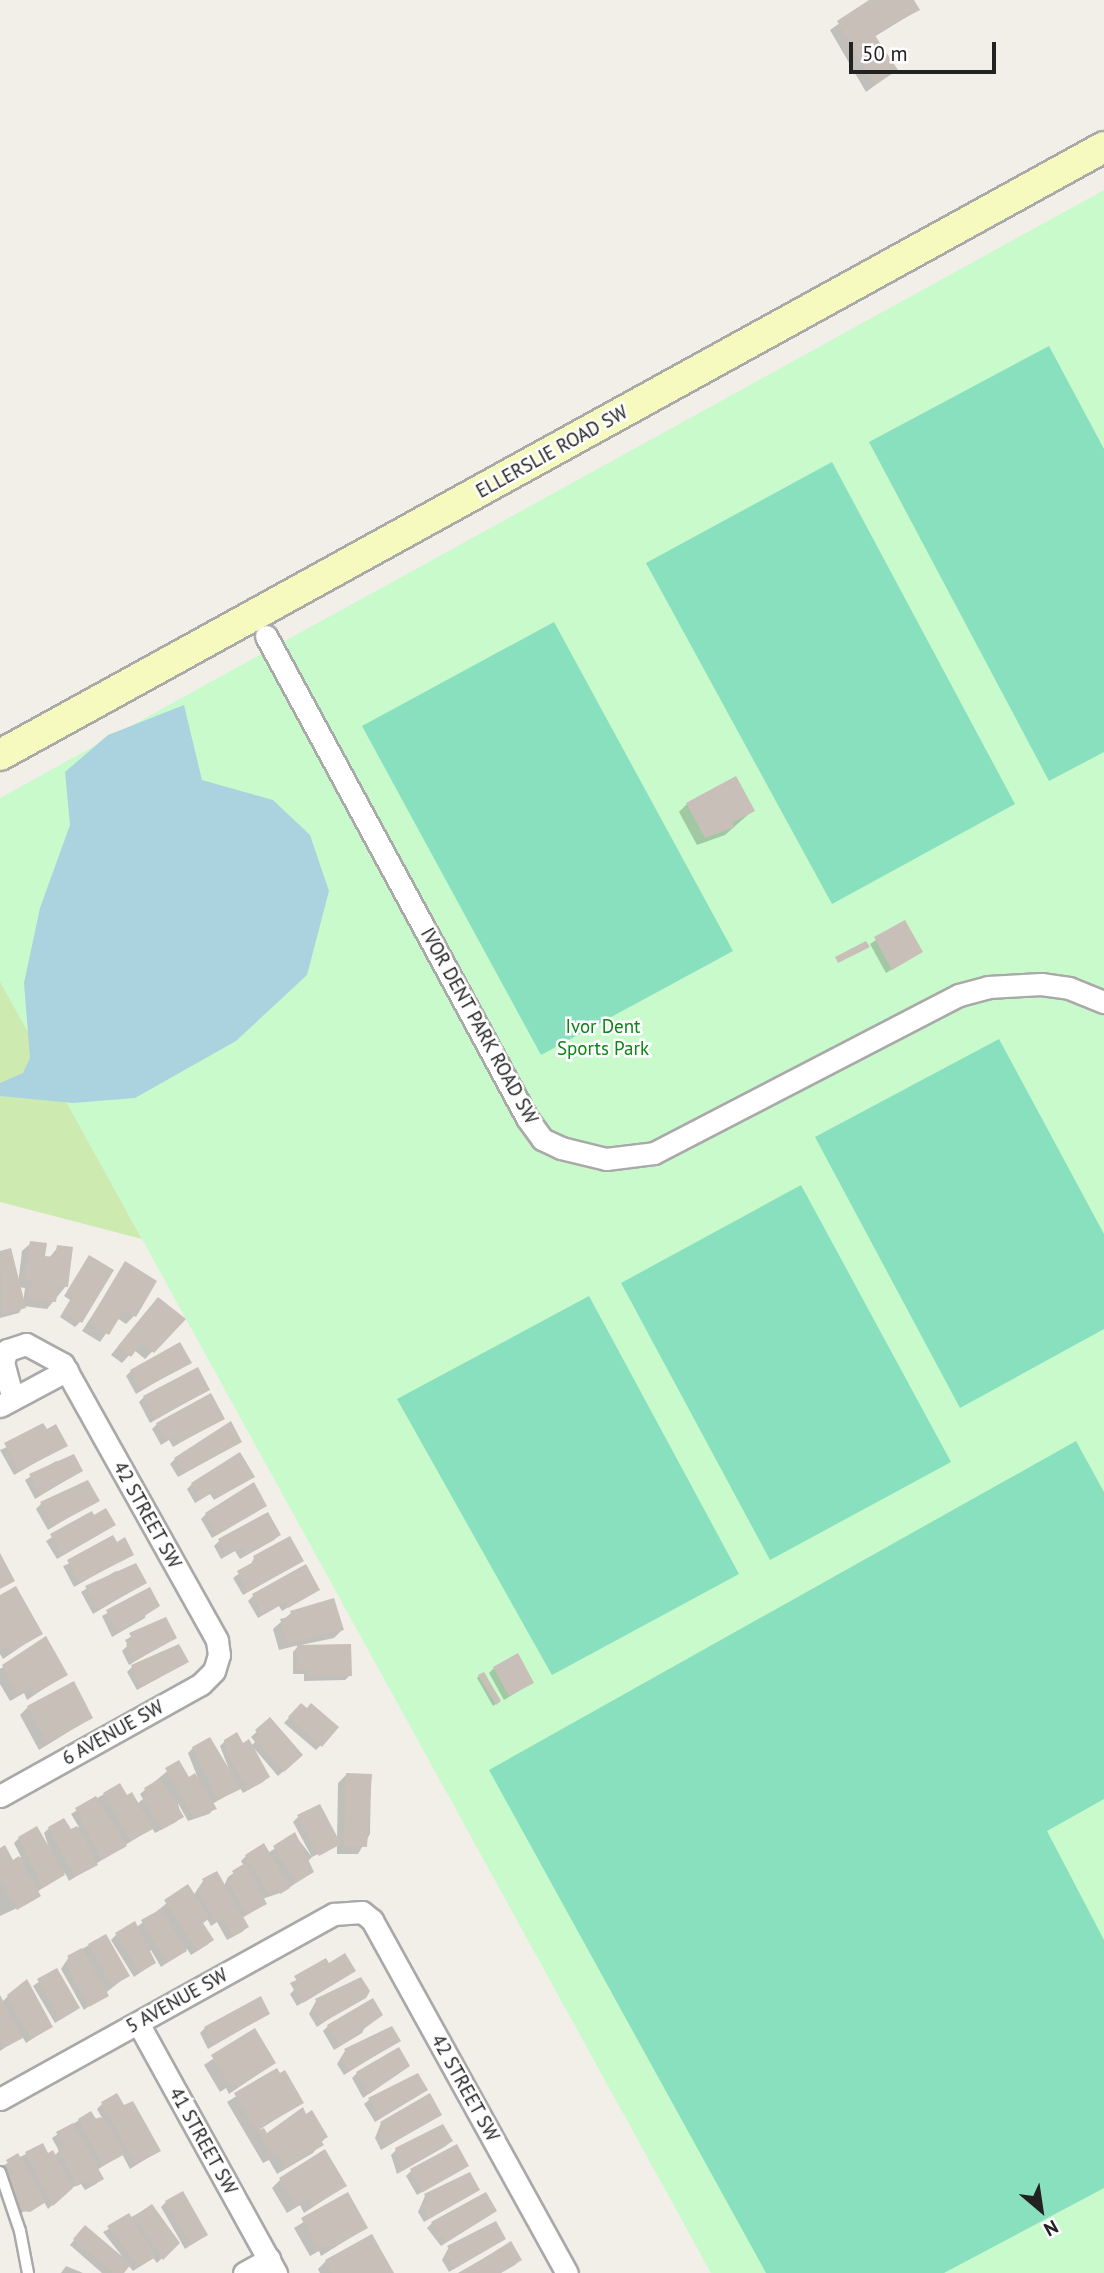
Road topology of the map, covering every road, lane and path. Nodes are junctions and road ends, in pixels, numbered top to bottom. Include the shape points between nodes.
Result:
1 (1104, 147) edge
2 (267, 636) dead end
3 (0, 755) edge
4 (1104, 1002) edge
5 (67, 1370) junction
6 (7, 1402) edge
7 (218, 1662) joint
8 (3, 1786) edge
9 (355, 1910) joint
10 (138, 2023) junction
11 (0, 2099) edge
12 (0, 2172) edge
13 (272, 2266) edge
14 (28, 2273) edge
15 (244, 2273) edge
16 (567, 2273) edge

1 - 3 main road, ELLERSLIE ROAD SW
2 - 4 street, IVOR DENT PARK ROAD SW via 527,1118 542,1139 561,1148 606,1159 654,1153 959,995 988,986 1069,988
5 - 6 street
5 - 6 street via 36,1348 14,1346 3,1362
5 - 7 street, 42 STREET SW via 217,1640
7 - 8 street, 6 AVENUE SW via 201,1684
9 - 10 street, 5 AVENUE SW via 334,1913
9 - 16 street, 42 STREET SW via 372,1920
10 - 11 street, 5 AVENUE SW
10 - 13 street, 41 STREET SW
12 - 14 lane via 20,2231
13 - 15 street, 41 STREET SW

